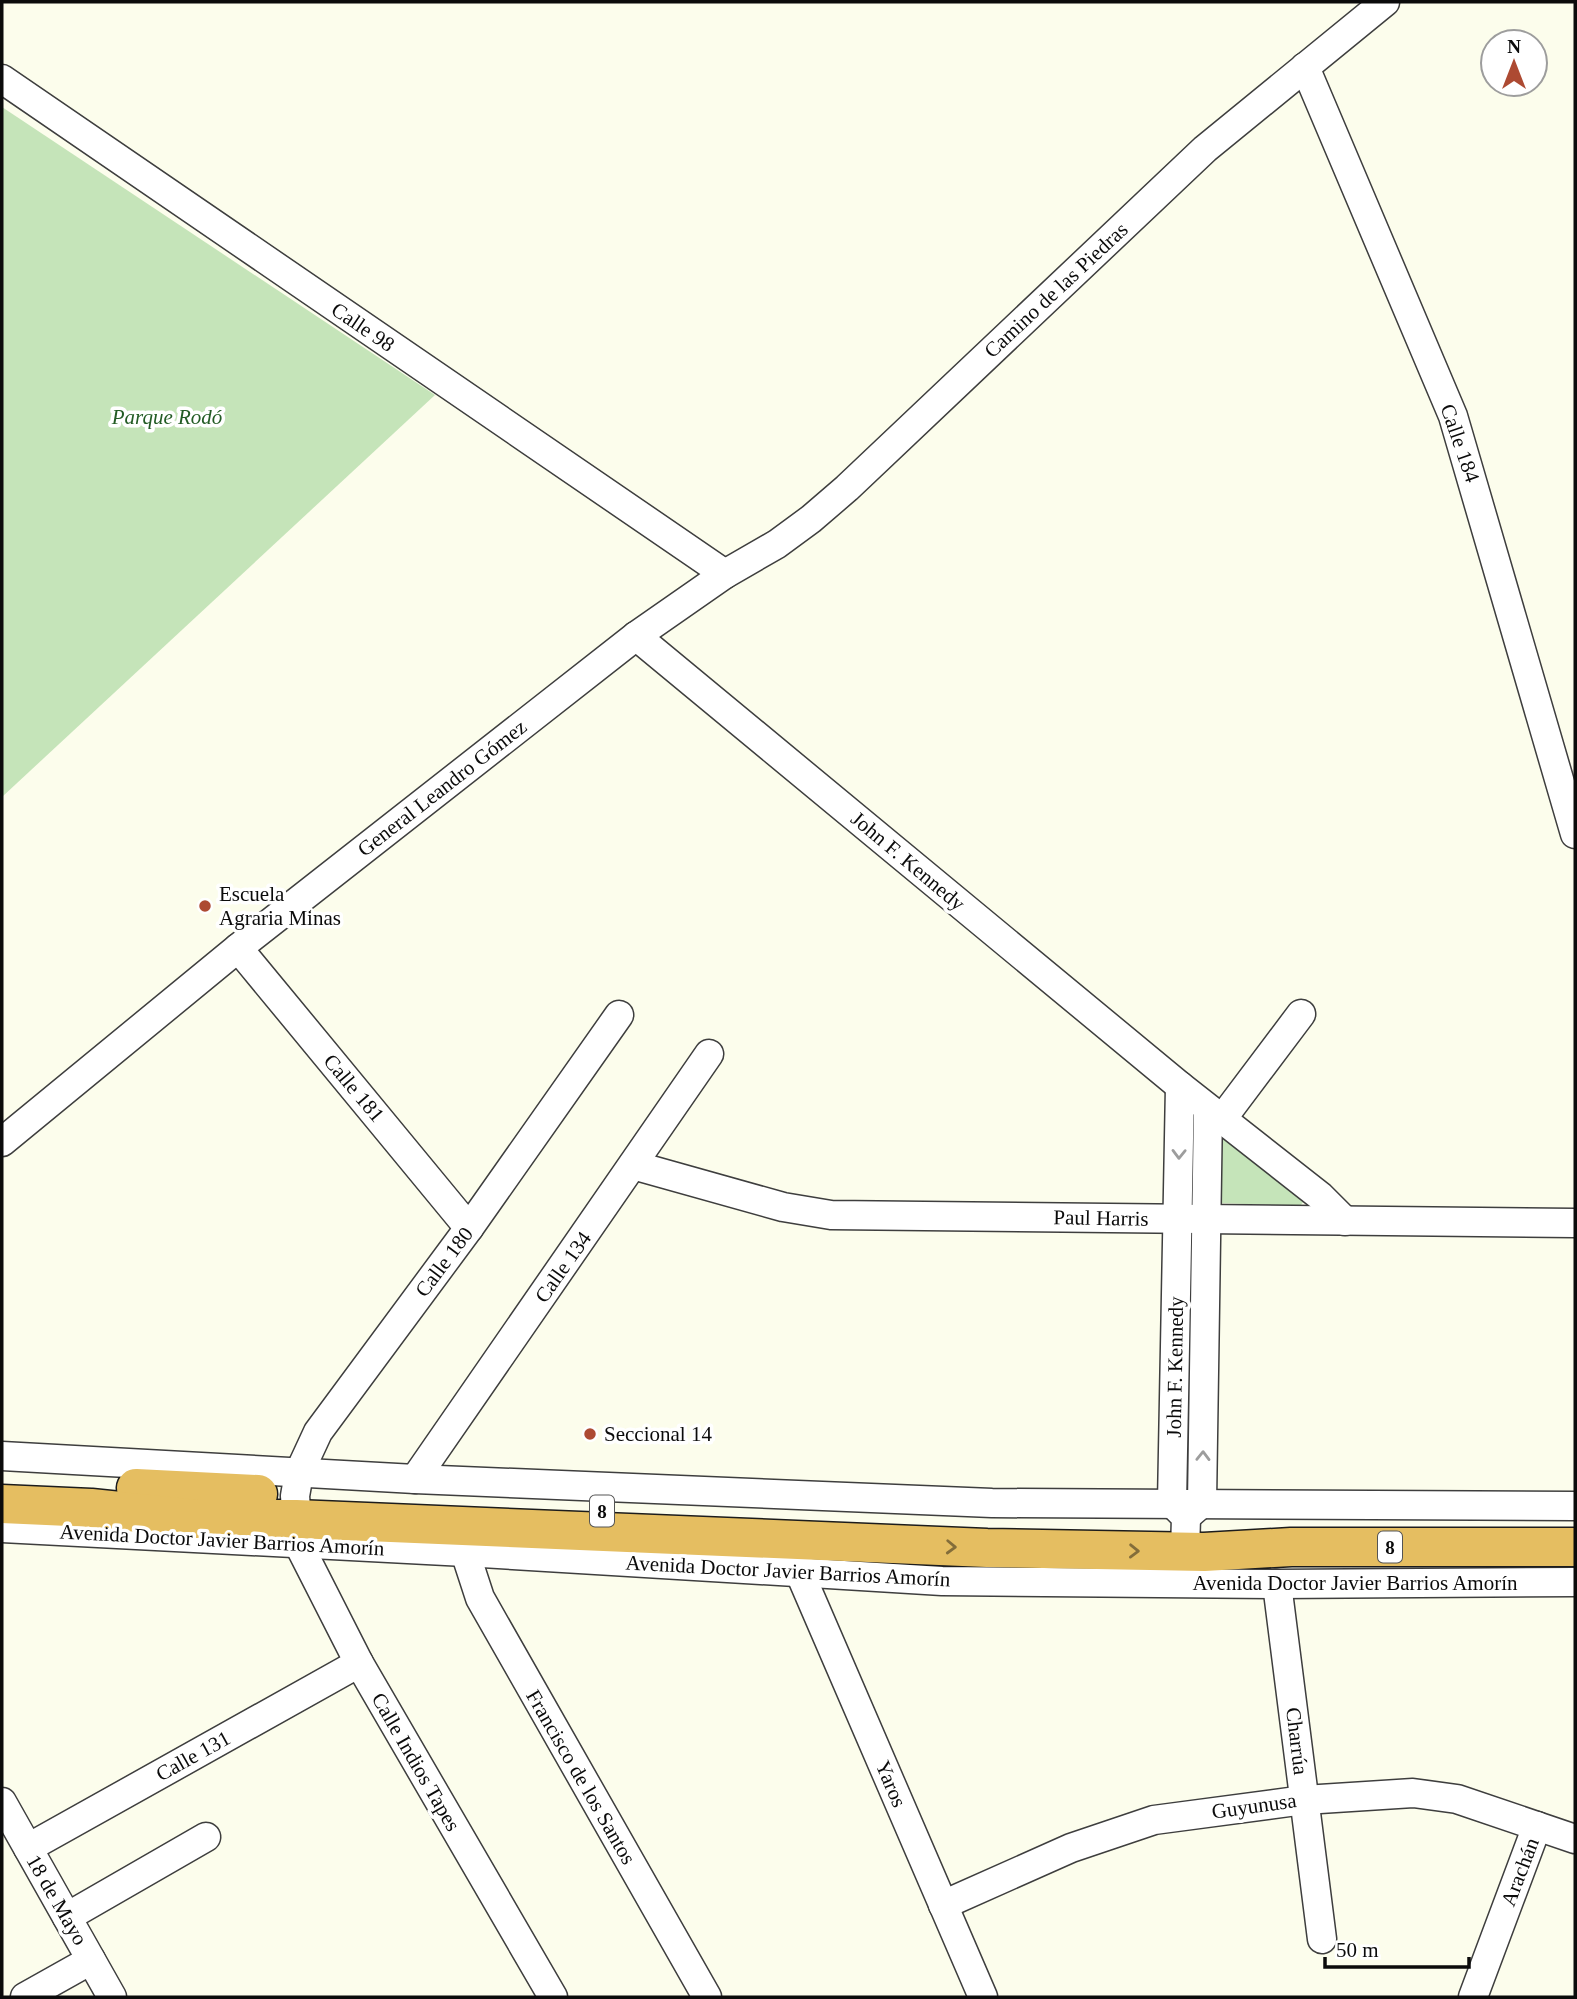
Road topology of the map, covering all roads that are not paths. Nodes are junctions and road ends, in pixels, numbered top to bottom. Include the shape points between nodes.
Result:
1 (1385, 2) edge
2 (1305, 67) junction
3 (2, 79) edge
4 (725, 574) junction
5 (636, 636) junction
6 (1575, 834) edge
7 (238, 948) junction
8 (1301, 1014) dead end
9 (619, 1015) dead end
10 (709, 1054) dead end
11 (1180, 1086) junction
12 (1215, 1114) junction
13 (2, 1142) edge
14 (633, 1165) junction
15 (1177, 1219) junction
16 (1207, 1219) junction
17 (1345, 1221) junction
18 (1575, 1223) edge
19 (469, 1228) junction
20 (2, 1455) edge
21 (415, 1479) junction
22 (2, 1482) edge
23 (2, 1504) edge
24 (1575, 1506) edge
25 (297, 1508) junction
26 (1186, 1520) junction
27 (2, 1528) edge
28 (1575, 1529) edge
29 (1575, 1547) edge
30 (464, 1552) junction
31 (799, 1571) junction
32 (1575, 1582) edge
33 (1277, 1584) junction
34 (359, 1663) junction
35 (1304, 1800) junction
36 (2, 1802) edge
37 (1537, 1826) junction
38 (206, 1837) dead end
39 (1575, 1839) edge
40 (28, 1848) junction
41 (943, 1905) junction
42 (67, 1917) junction
43 (1322, 1939) dead end
44 (91, 1960) junction
45 (25, 1997) edge
46 (112, 1997) edge
47 (553, 1997) edge
48 (708, 1997) edge
49 (983, 1997) edge
50 (1473, 1997) edge

1 - 2 street, Camino de las Piedras
2 - 4 street, Camino de las Piedras via 1205,149 838,496 777,544
2 - 6 street, Calle 184 via 1453,416
3 - 4 street, Calle 98
4 - 5 street, General Leandro Gómez
5 - 7 street, General Leandro Gómez
5 - 11 street, John F. Kennedy
7 - 13 street, General Leandro Gómez
7 - 19 street, Calle 181
8 - 12 street
9 - 19 street, Calle 180
10 - 14 street, Calle 134
11 - 12 street, John F. Kennedy
11 -> 15 street, John F. Kennedy
12 - 16 street, John F. Kennedy
12 - 17 street, John F. Kennedy
14 - 15 street, Paul Harris via 783,1207 831,1215
14 - 21 street, Calle 134
15 - 16 street, Paul Harris
15 - 26 street, John F. Kennedy
16 - 17 street, Paul Harris
26 -> 16 street, John F. Kennedy
17 - 18 street, Paul Harris
19 - 25 street, Calle 180 via 317,1432
20 - 25 street, Avenida Doctor Javier Barrios Amorín
21 - 25 street, Avenida Doctor Javier Barrios Amorín
21 - 26 street, Avenida Doctor Javier Barrios Amorín via 964,1502
22 - 25 highway, Avenida Doctor Javier Barrios Amorín / 8
23 - 25 highway, Avenida Doctor Javier Barrios Amorín / 8 via 196,1518
24 - 26 street, Avenida Doctor Javier Barrios Amorín
25 - 26 highway, Avenida Doctor Javier Barrios Amorín / 8 via 788,1520
25 - 27 street, Avenida Doctor Javier Barrios Amorín
25 - 30 street, Avenida Doctor Javier Barrios Amorín
25 - 34 street, Calle Indios Tapes
26 - 28 highway, Avenida Doctor Javier Barrios Amorín / 8
26 - 29 highway, Avenida Doctor Javier Barrios Amorín / 8 via 1291,1546
30 - 31 street, Avenida Doctor Javier Barrios Amorín
30 - 48 street, Francisco de los Santos via 480,1598
31 - 33 street, Avenida Doctor Javier Barrios Amorín via 942,1581
31 - 41 street, Yaros
32 - 33 street, Avenida Doctor Javier Barrios Amorín
33 - 35 street, Charrúa
34 - 40 street, Calle 131
34 - 47 street, Calle Indios Tapes
35 - 37 street, Guyunusa via 1413,1793 1457,1799
35 - 41 street, Guyunusa via 1154,1820 1071,1848
35 - 43 street, Charrúa
36 - 40 street, 18 de Mayo
37 - 39 street, Guyunusa
37 - 50 street, Arachán
38 - 42 street
40 - 42 street, 18 de Mayo
41 - 49 street, Yaros
42 - 44 street, 18 de Mayo
44 - 45 street
44 - 46 street, 18 de Mayo

